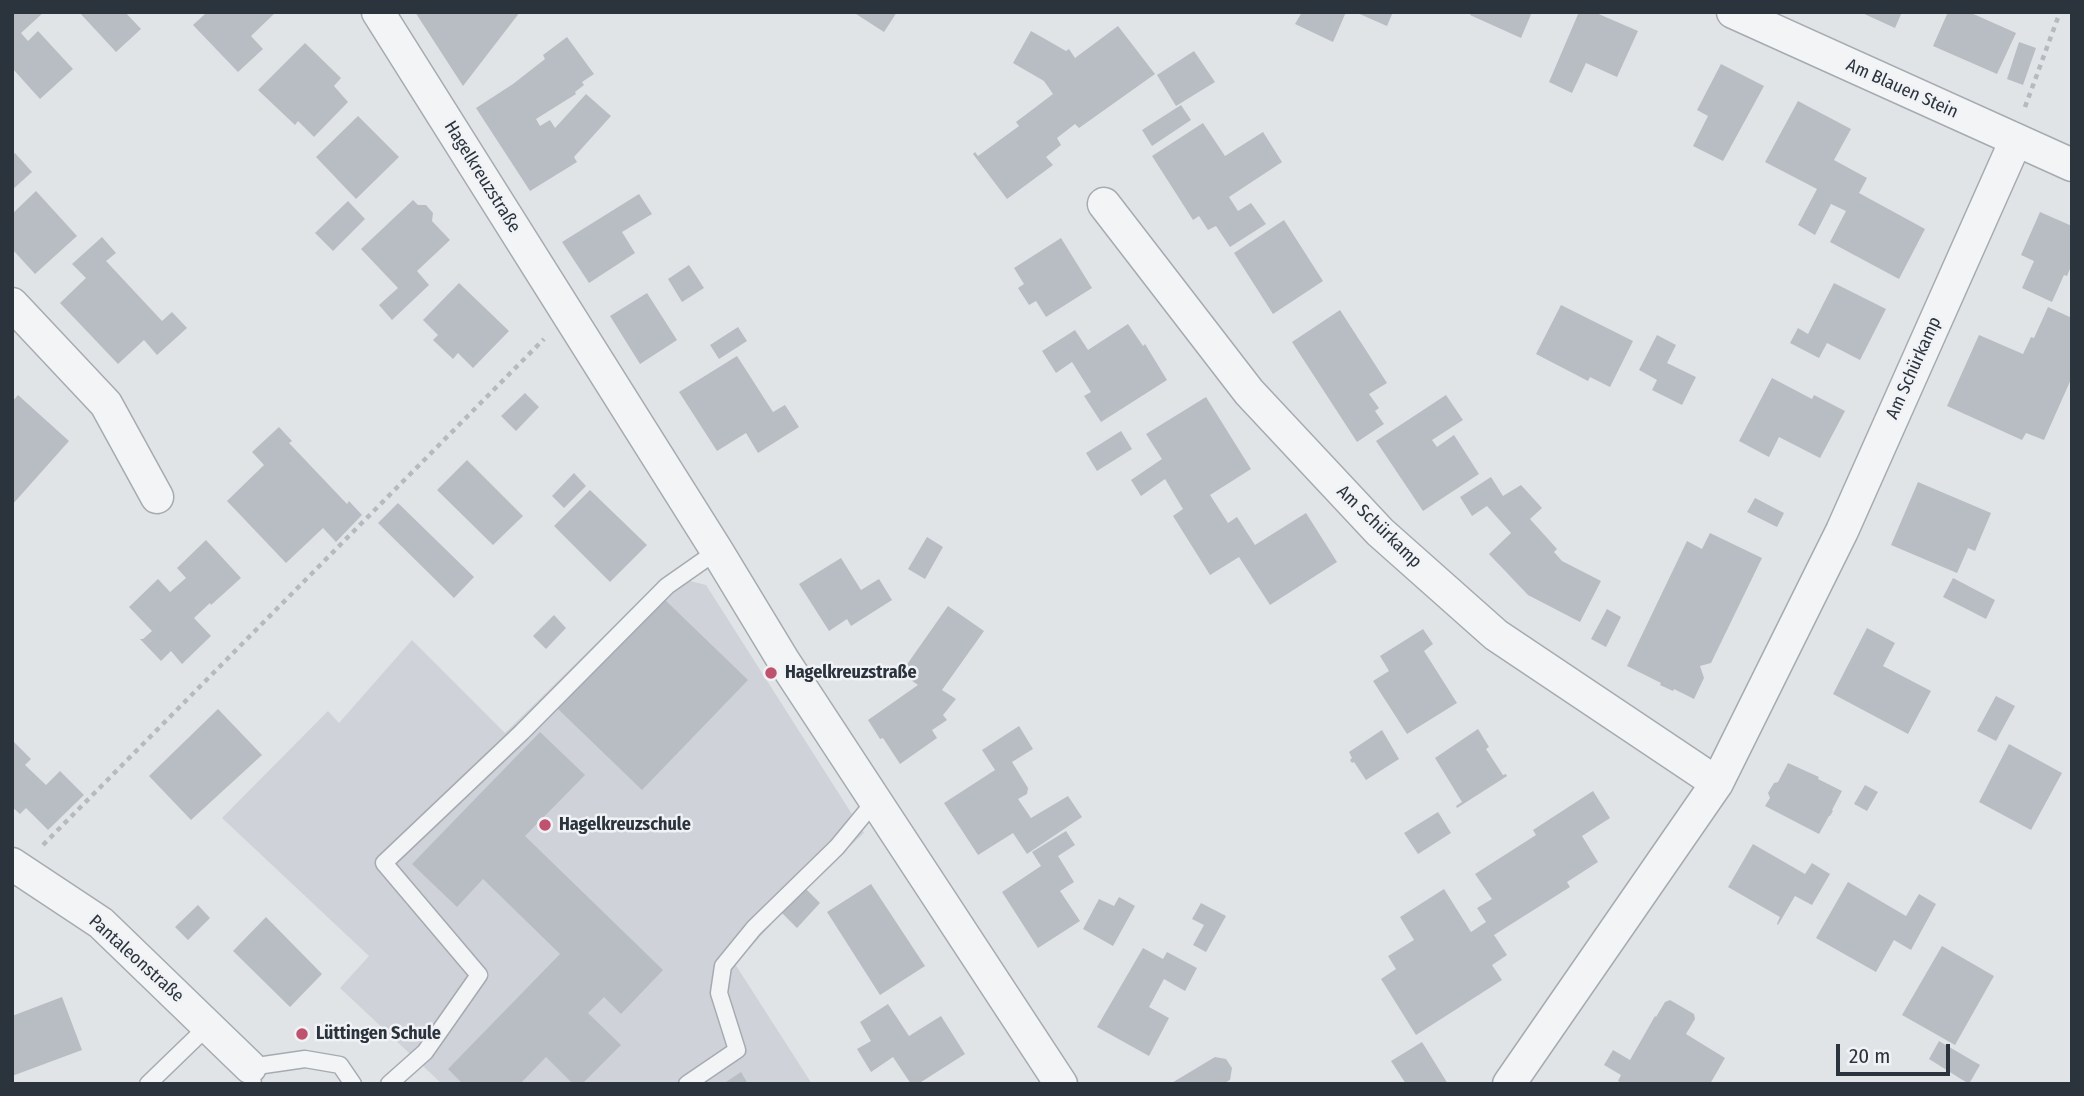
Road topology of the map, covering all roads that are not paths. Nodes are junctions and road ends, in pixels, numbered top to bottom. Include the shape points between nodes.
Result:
1 (378, 12) edge
2 (1732, 12) edge
3 (2015, 140) junction
4 (2072, 165) edge
5 (1104, 204) dead end
6 (12, 304) edge
7 (157, 497) dead end
8 (717, 551) junction
9 (1717, 783) junction
10 (875, 801) junction
11 (16, 866) edge
12 (208, 1026) junction
13 (252, 1075) edge
14 (390, 1083) edge
15 (148, 1084) edge
16 (353, 1084) edge
17 (687, 1084) edge
18 (1061, 1084) edge
19 (1509, 1084) edge

1 - 8 street, Hagelkreuzstraße
2 - 3 street, Am Blauen Stein
3 - 4 street, Am Blauen Stein
3 - 9 street, Am Schürkamp via 1842,531
5 - 9 street, Am Schürkamp via 1249,392 1380,532 1496,635
6 - 7 street via 106,404
8 - 10 street, Hagelkreuzstraße
8 - 14 lane via 667,586 384,863 479,975 425,1052
9 - 19 street, Am Schürkamp
10 - 17 lane via 723,966 719,993 737,1050
10 - 18 street, Hagelkreuzstraße
11 - 12 street, Pantaleonstraße via 101,923
12 - 13 street, Pantaleonstraße
12 - 15 lane
13 - 16 lane via 305,1059 340,1065

